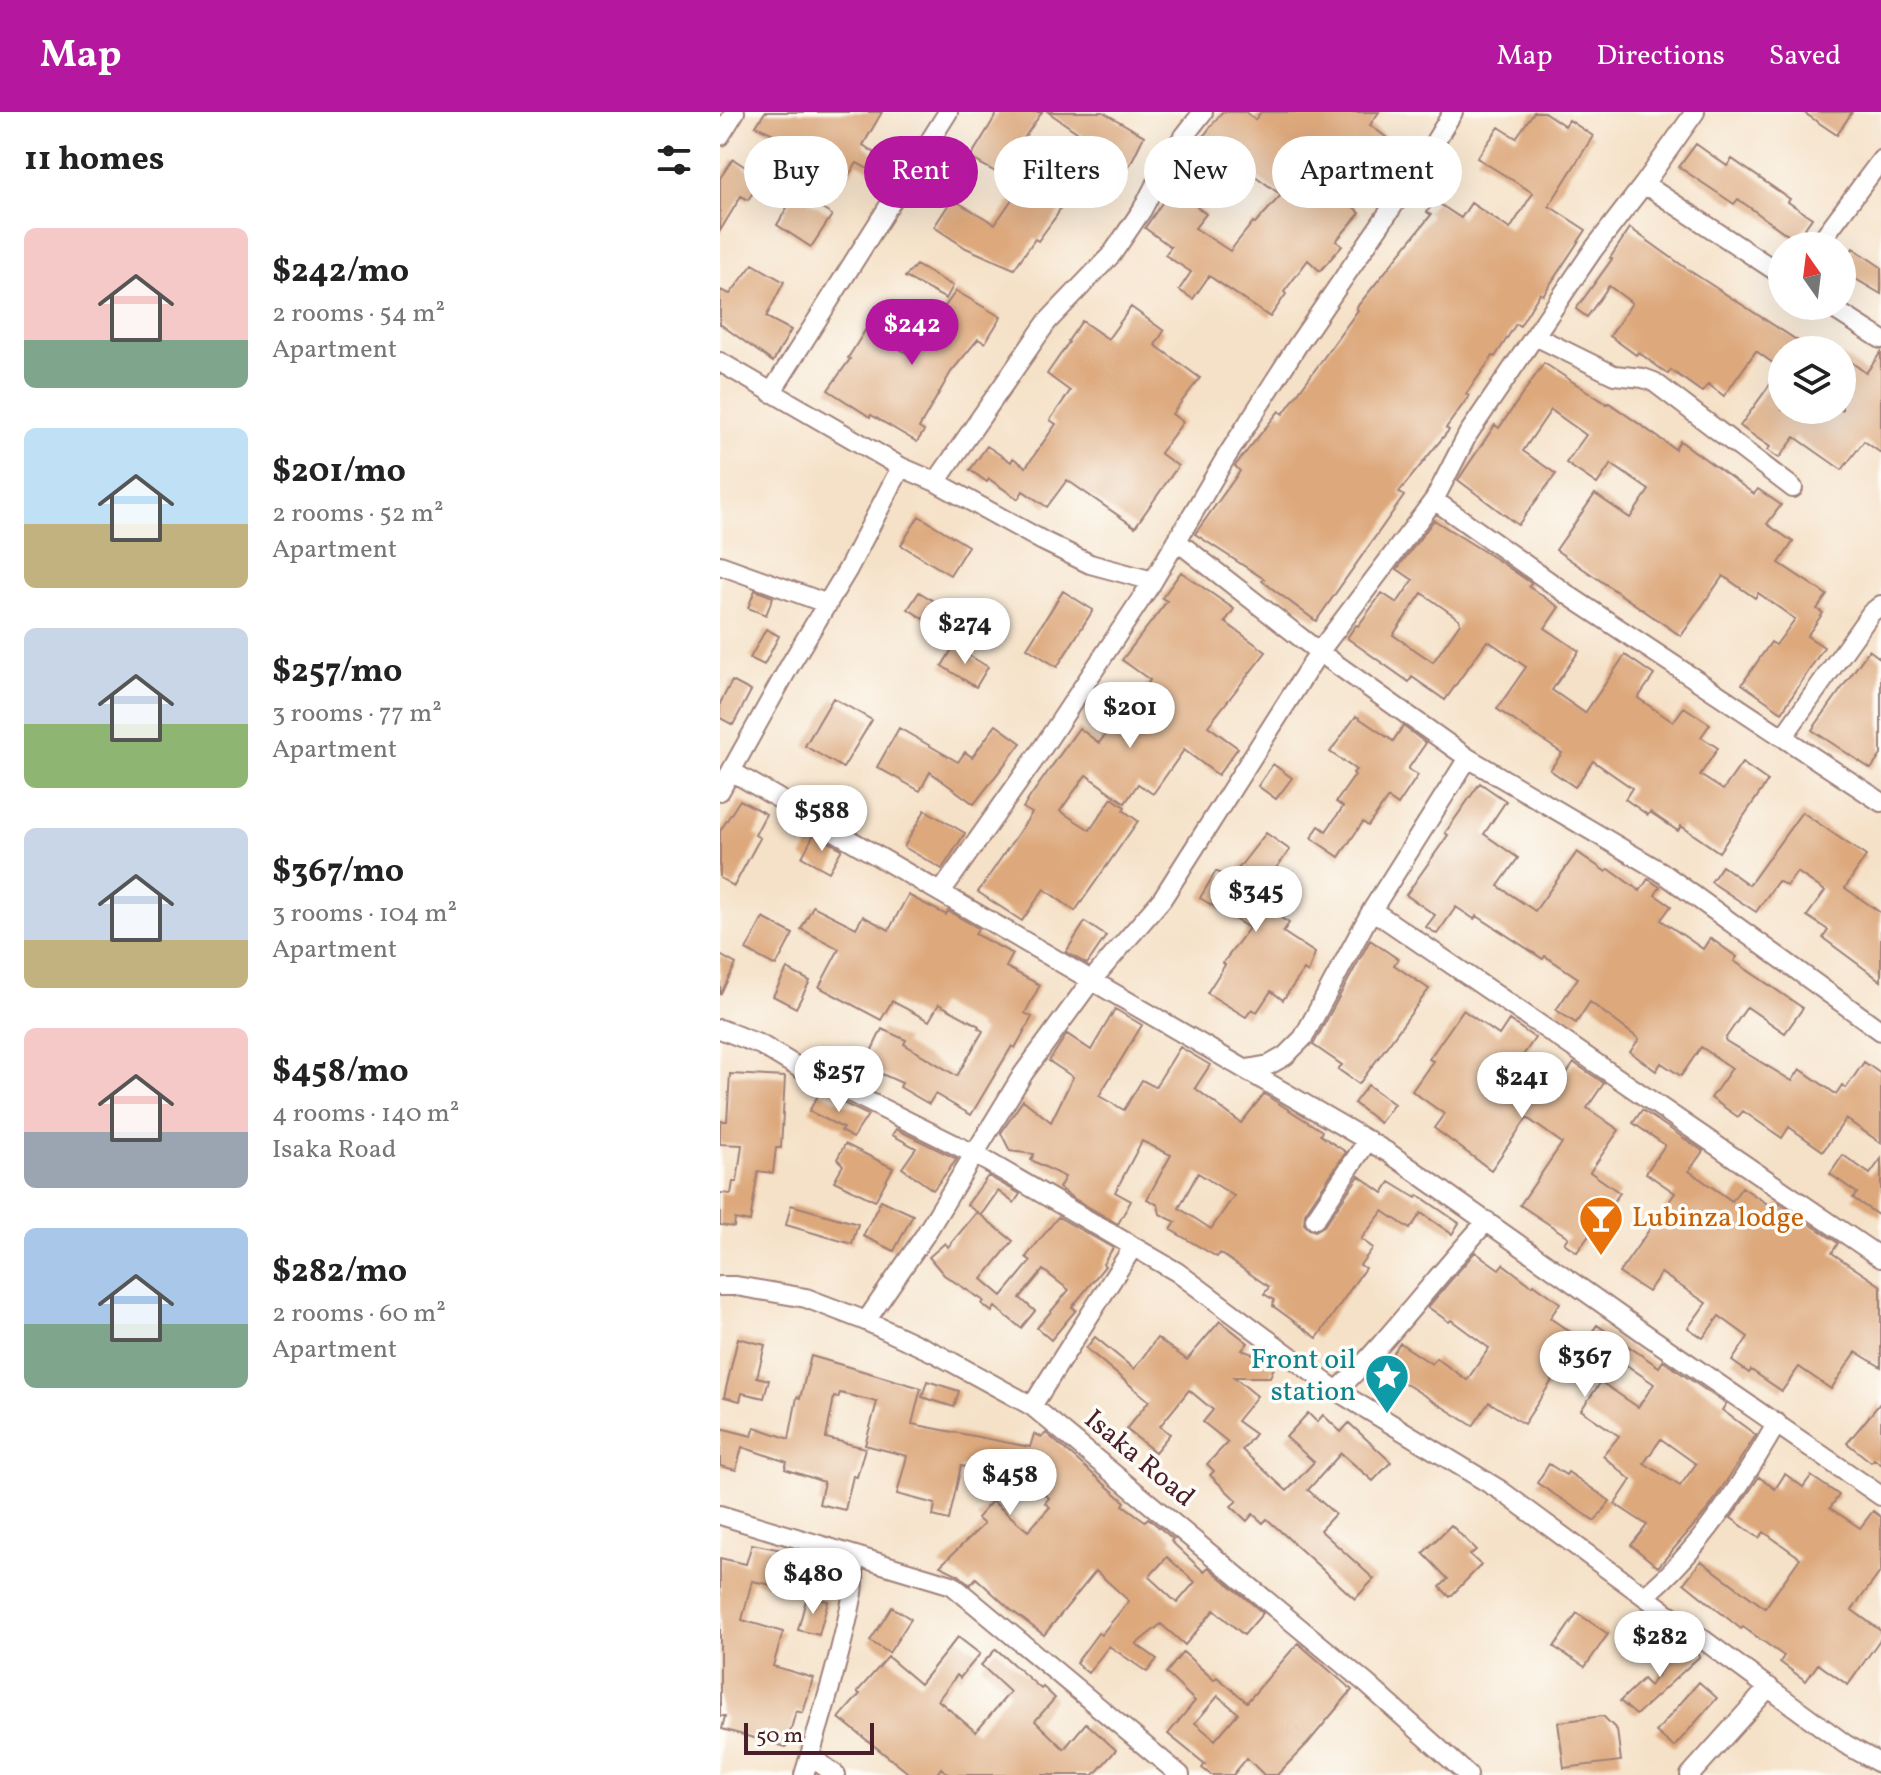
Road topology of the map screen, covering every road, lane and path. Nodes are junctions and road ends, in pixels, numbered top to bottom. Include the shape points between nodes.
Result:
1 (735, 112) edge
2 (948, 112) edge
3 (1203, 112) edge
4 (1453, 112) edge
5 (1695, 112) edge
6 (720, 136) edge
7 (1881, 160) edge
8 (1644, 184) junction
9 (1827, 232) edge
10 (1768, 266) edge
11 (1851, 320) edge
12 (1535, 336) junction
13 (1881, 339) edge
14 (720, 362) edge
15 (771, 393) junction
16 (901, 467) junction
17 (936, 482) junction
18 (1793, 488) dead end
19 (1434, 500) junction
20 (1178, 542) junction
21 (720, 565) edge
22 (1153, 581) junction
23 (828, 604) junction
24 (1881, 605) edge
25 (1319, 652) junction
26 (1783, 737) junction
27 (1468, 758) junction
28 (731, 771) junction
29 (720, 791) edge
30 (1881, 802) edge
31 (941, 892) junction
32 (1372, 910) junction
33 (1091, 981) junction
34 (1879, 1024) edge
35 (720, 1029) edge
36 (1247, 1069) junction
37 (1368, 1140) junction
38 (976, 1155) junction
39 (1315, 1219) dead end
40 (1487, 1221) junction
41 (1133, 1247) junction
42 (1879, 1251) edge
43 (720, 1286) edge
44 (866, 1321) junction
45 (1337, 1391) junction
46 (1032, 1406) junction
47 (1777, 1423) junction
48 (1881, 1496) edge
49 (720, 1515) edge
50 (855, 1556) junction
51 (1645, 1596) junction
52 (1769, 1687) junction
53 (810, 1756) junction
54 (1881, 1764) edge
55 (804, 1775) edge
56 (836, 1775) edge
57 (1180, 1775) edge
58 (1468, 1775) edge
59 (1690, 1775) edge

1 - 6 street
2 - 15 street
3 - 17 street via 1174,149 1112,254 1047,322
4 - 20 street via 1297,346
5 - 8 street
7 - 9 street
8 - 10 street
8 - 12 street
11 - 13 street
12 - 18 street via 1614,375 1654,382
12 - 19 street via 1468,434
14 - 15 street
15 - 16 street
16 - 17 street
16 - 23 street
17 - 22 street via 1090,564
19 - 25 street
19 - 26 street
20 - 22 street
20 - 25 street
21 - 23 street
22 - 31 street
23 - 28 street
24 - 26 street
25 - 27 street
25 - 33 street via 1162,899
26 - 30 street
27 - 32 street
27 - 34 street via 1660,871
28 - 29 street
28 - 31 street
31 - 33 street
32 - 36 street via 1303,1038 1269,1065
32 - 42 street
33 - 36 street
33 - 38 street via 1023,1074
35 - 38 street
36 - 37 street
37 - 39 street
37 - 40 street
38 - 41 street
38 - 44 street
40 - 45 street
40 - 47 street
41 - 45 street via 1177,1272
41 - 46 street
43 - 44 street, Isaka Road via 806,1298
44 - 46 street, Isaka Road
45 - 51 street via 1500,1490
46 - 58 street, Isaka Road via 1367,1684
47 - 48 street
47 - 51 street via 1723,1508 1679,1564
49 - 50 street
50 - 53 street via 853,1592
50 - 57 street via 952,1585
51 - 52 street
52 - 54 street
52 - 59 street
53 - 55 street
53 - 56 street

